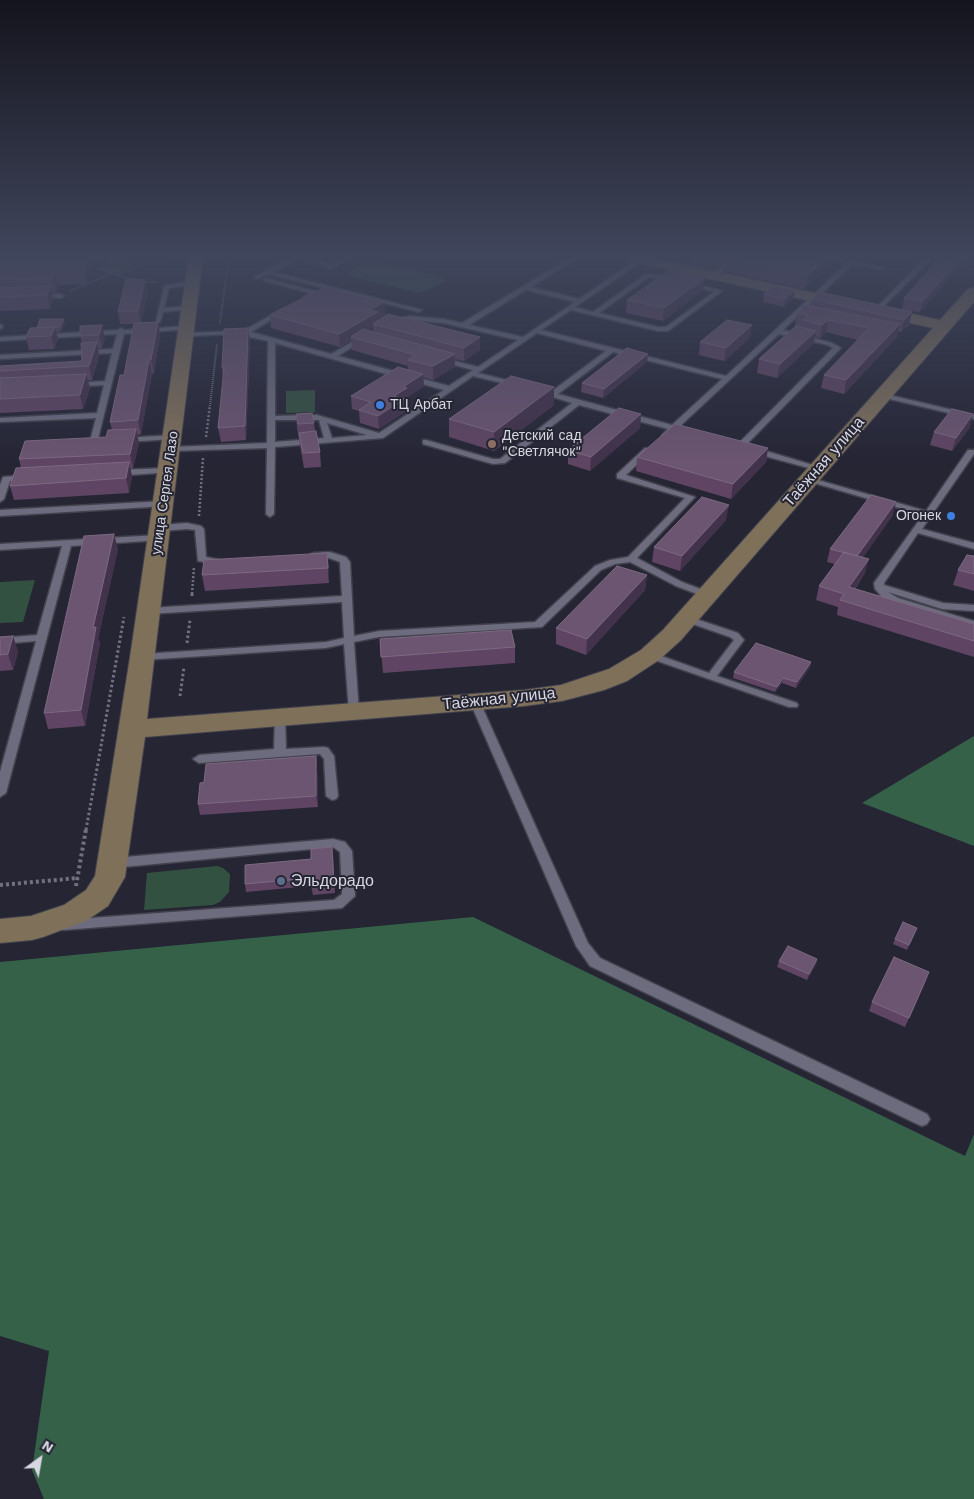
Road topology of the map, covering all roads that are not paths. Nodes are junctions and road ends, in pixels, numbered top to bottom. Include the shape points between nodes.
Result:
1 (159, 326) edge
2 (188, 326) edge
3 (198, 326) edge
4 (253, 326) edge
5 (468, 326) edge
6 (542, 326) edge
7 (653, 326) edge
8 (672, 326) edge
9 (783, 326) edge
10 (945, 326) edge
11 (120, 330) junction
12 (535, 331) junction
13 (777, 331) junction
14 (244, 333) junction
15 (368, 337) edge
16 (0, 339) edge
17 (272, 339) junction
18 (523, 339) junction
19 (611, 350) junction
20 (115, 352) junction
21 (332, 356) junction
22 (0, 357) edge
23 (434, 357) edge
24 (476, 372) junction
25 (726, 378) junction
26 (108, 383) junction
27 (68, 385) edge
28 (526, 388) edge
29 (450, 389) junction
30 (535, 390) edge
31 (552, 395) junction
32 (884, 395) junction
33 (578, 402) junction
34 (100, 414) junction
35 (974, 417) edge
36 (272, 418) junction
37 (322, 418) junction
38 (0, 420) edge
39 (673, 428) junction
40 (683, 430) edge
41 (380, 436) junction
42 (660, 440) edge
43 (329, 441) junction
44 (426, 442) dead end
45 (172, 443) junction
46 (731, 444) edge
47 (271, 445) junction
48 (653, 446) edge
49 (740, 446) junction
50 (974, 452) edge
51 (168, 470) junction
52 (112, 473) edge
53 (813, 474) junction
54 (35, 478) edge
55 (3, 480) edge
56 (0, 499) edge
57 (164, 504) junction
58 (0, 513) edge
59 (270, 514) dead end
60 (928, 514) junction
61 (916, 530) junction
62 (160, 533) junction
63 (67, 543) junction
64 (974, 546) edge
65 (0, 548) edge
66 (301, 557) edge
67 (631, 560) junction
68 (233, 561) edge
69 (880, 587) junction
70 (708, 595) junction
71 (347, 600) junction
72 (974, 608) edge
73 (149, 611) junction
74 (687, 619) junction
75 (974, 624) edge
76 (42, 638) junction
77 (0, 640) edge
78 (350, 640) junction
79 (650, 655) junction
80 (143, 657) junction
81 (711, 677) junction
82 (475, 702) junction
83 (793, 705) dead end
84 (354, 712) junction
85 (280, 718) junction
86 (132, 729) junction
87 (280, 752) junction
88 (199, 759) dead end
89 (0, 793) edge
90 (332, 796) dead end
91 (113, 862) junction
92 (32, 928) junction
93 (0, 931) edge
94 (922, 1119) dead end

1 - 11 lane
2 - 45 street, улица Сергея Лазо
3 - 14 lane via 218,332
4 - 14 lane
5 - 18 lane
6 - 12 lane
7 - 8 lane via 668,329
9 - 13 lane
10 - 32 street, Таёжная улица
11 - 16 lane
11 - 20 lane
12 - 18 lane
12 - 19 lane
13 - 25 lane
13 - 49 lane via 837,348
14 - 17 lane
15 - 21 lane
17 - 21 lane
17 - 36 lane
18 - 24 lane
19 - 25 lane
19 - 31 lane
20 - 22 lane
20 - 26 lane
21 - 29 lane
23 - 24 lane
24 - 28 lane
24 - 29 lane
25 - 39 lane
26 - 27 lane
26 - 34 lane
29 - 41 lane
30 - 31 lane
31 - 33 lane
32 - 35 lane
32 - 53 street, Таёжная улица
33 - 39 lane
33 - 44 lane via 502,461 493,462
34 - 38 lane
34 - 45 lane via 98,441
36 - 37 lane
36 - 47 lane
37 - 41 lane
37 - 43 lane
39 - 40 lane
39 - 42 lane
41 - 43 lane
43 - 47 lane
45 - 47 lane via 204,448
45 - 51 street, улица Сергея Лазо
46 - 49 lane
47 - 59 lane
48 - 67 lane via 620,476 691,497
49 - 53 lane
50 - 60 lane
51 - 52 lane
51 - 57 street, улица Сергея Лазо
53 - 60 lane
53 - 70 street, Таёжная улица
54 - 55 lane
55 - 56 lane
57 - 58 lane
57 - 62 street, улица Сергея Лазо
60 - 61 lane
61 - 64 lane
61 - 69 lane via 879,583
62 - 63 lane
62 - 68 lane via 186,526 198,528 201,531 201,559
62 - 73 street, улица Сергея Лазо
63 - 65 lane
63 - 76 lane
66 - 71 lane via 330,555 343,559 346,562
67 - 70 lane
67 - 78 lane via 598,568 538,625 379,634
69 - 72 lane via 942,606
69 - 75 lane via 885,595 895,600
70 - 74 street, Таёжная улица
71 - 73 lane
71 - 78 lane
73 - 80 street, улица Сергея Лазо
74 - 79 street, Таёжная улица
74 - 81 lane via 734,635 739,640
76 - 77 lane
76 - 89 lane
78 - 80 lane via 326,645
78 - 84 lane
79 - 81 lane
79 - 82 street, Таёжная улица via 618,675 562,693
80 - 86 street, улица Сергея Лазо
81 - 83 lane
82 - 84 street, Таёжная улица
82 - 94 lane via 583,946 596,962
84 - 85 street, Таёжная улица
85 - 86 street, Таёжная улица
85 - 87 lane
86 - 91 street
87 - 88 lane
87 - 90 lane via 316,750 328,754
91 - 92 street via 104,888 85,908
91 - 92 lane via 333,843 346,851 349,896 337,905
92 - 93 street

